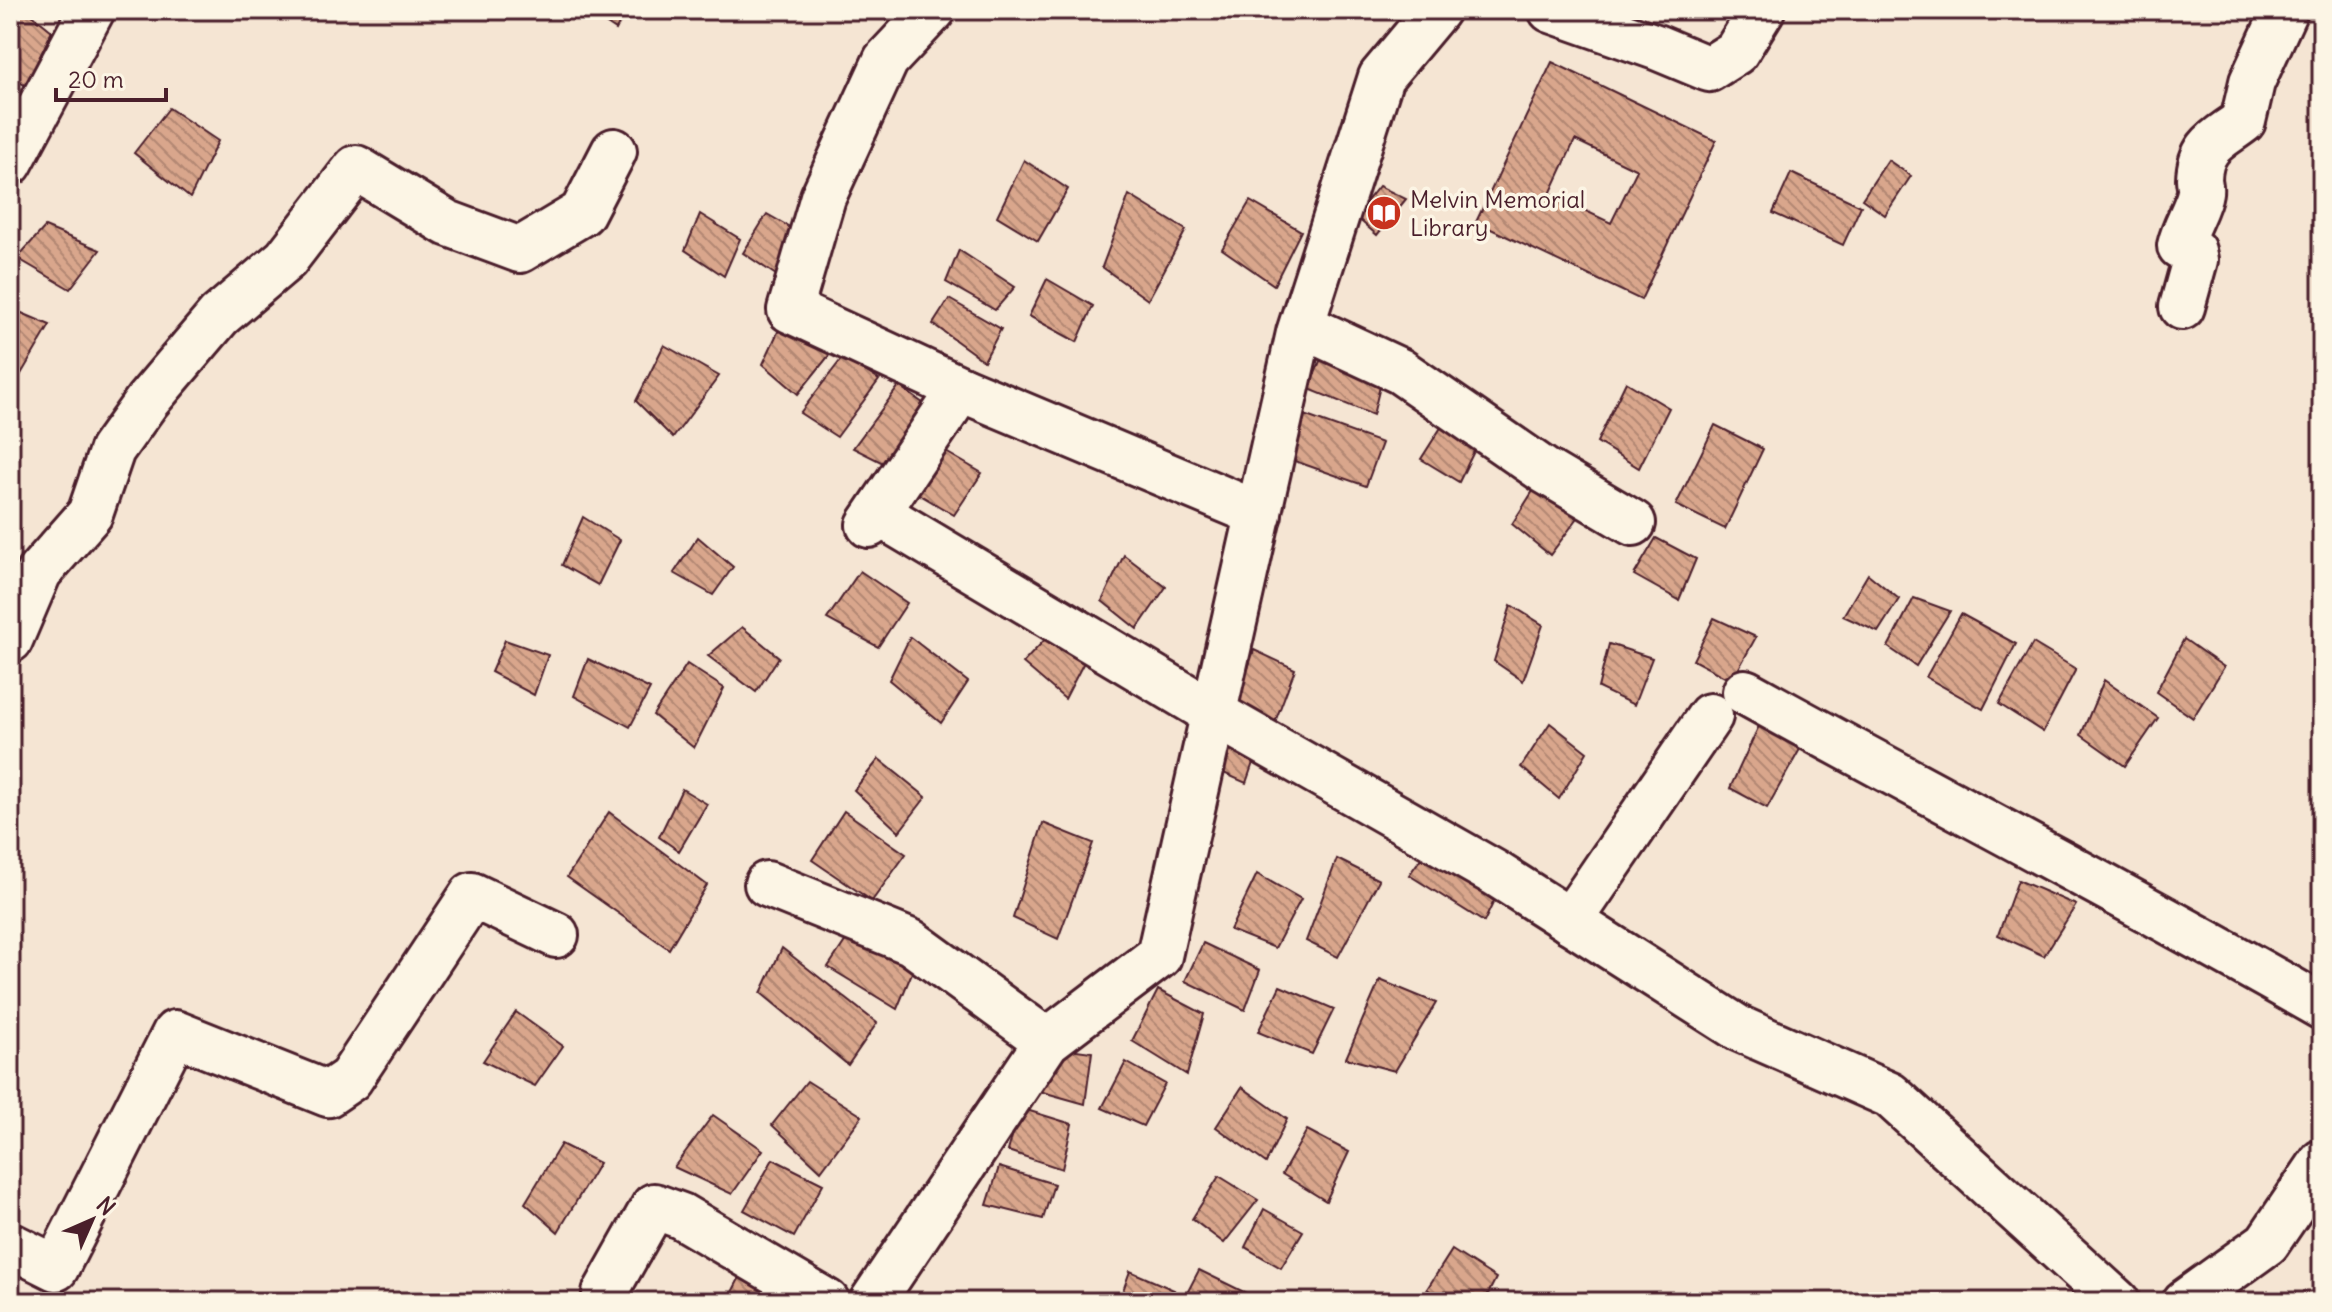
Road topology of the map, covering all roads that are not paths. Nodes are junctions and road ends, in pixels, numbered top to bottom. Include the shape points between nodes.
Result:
1 (92, 10) edge
2 (933, 10) edge
3 (1437, 10) edge
4 (1551, 10) edge
5 (1762, 10) edge
6 (2285, 10) edge
7 (614, 151) dead end
8 (10, 163) edge
9 (2182, 307) dead end
10 (1303, 326) junction
11 (961, 389) junction
12 (1259, 514) junction
13 (1633, 523) dead end
14 (10, 640) edge
15 (1215, 714) junction
16 (767, 884) dead end
17 (1570, 921) junction
18 (556, 935) dead end
19 (2322, 1007) edge
20 (1047, 1041) junction
21 (2322, 1162) edge
22 (10, 1245) edge
23 (605, 1293) dead end
24 (827, 1302) edge
25 (872, 1302) edge
26 (2117, 1302) edge
27 (2185, 1302) edge

1 - 8 street
2 - 11 street via 886,60 823,197 790,310
3 - 10 street via 1381,77
4 - 5 street via 1709,69 1736,52
6 - 9 street via 2252,82 2243,121 2206,150 2200,192 2180,246 2193,251 2195,260
7 - 14 street via 582,213 520,250 447,223 356,168 286,259 219,316 147,401 112,450 90,514 39,572
10 - 12 street
10 - 13 street via 1400,371 1545,471
11 - 12 street
11 - 15 street via 874,519
12 - 15 street
15 - 17 street
15 - 20 street via 1159,956
16 - 20 street via 911,942
17 - 19 street via 1728,704 1898,777
17 - 26 street via 1738,1028 1890,1095
18 - 22 street via 472,895 350,1079 328,1094 175,1033 56,1268
20 - 25 street
21 - 27 street via 2267,1243
23 - 24 street via 654,1206 681,1216

